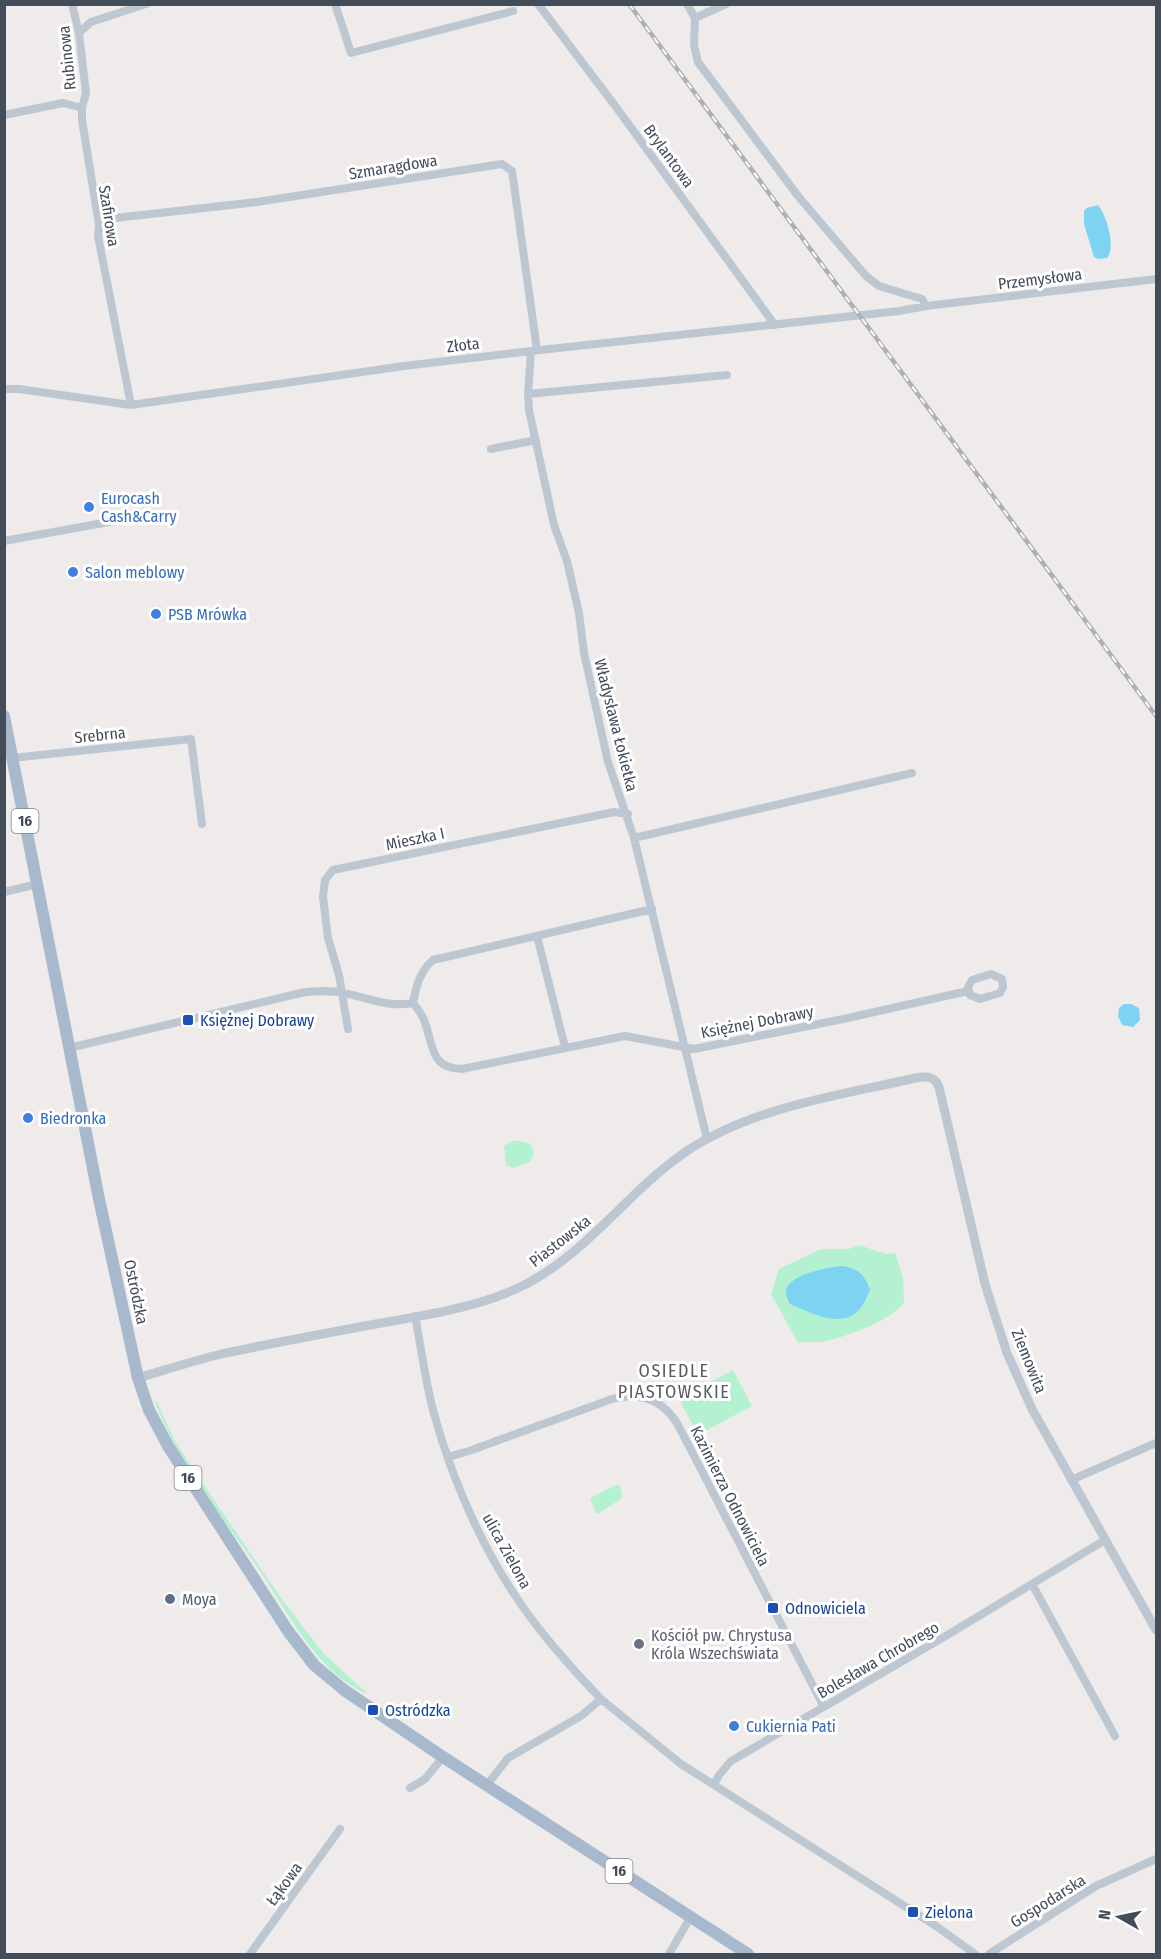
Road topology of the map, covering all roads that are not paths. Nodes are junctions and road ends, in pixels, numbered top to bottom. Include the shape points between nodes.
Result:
1 (72, 4) edge
2 (146, 4) edge
3 (335, 4) edge
4 (538, 4) edge
5 (687, 4) edge
6 (726, 4) edge
7 (513, 11) dead end
8 (696, 18) junction
9 (79, 33) junction
10 (82, 108) junction
11 (4, 115) edge
12 (99, 225) junction
13 (1156, 279) edge
14 (926, 306) junction
15 (775, 325) junction
16 (534, 350) junction
17 (727, 375) dead end
18 (4, 389) edge
19 (528, 394) junction
20 (131, 405) junction
21 (536, 440) junction
22 (491, 449) dead end
23 (125, 519) dead end
24 (4, 541) edge
25 (4, 716) edge
26 (12, 758) junction
27 (912, 773) dead end
28 (628, 814) junction
29 (202, 824) dead end
30 (634, 838) junction
31 (38, 884) junction
32 (4, 892) edge
33 (652, 909) junction
34 (537, 936) junction
35 (968, 991) junction
36 (342, 992) junction
37 (413, 1003) junction
38 (348, 1029) dead end
39 (566, 1047) junction
40 (69, 1048) junction
41 (686, 1048) junction
42 (935, 1080) joint
43 (707, 1139) junction
44 (416, 1316) junction
45 (138, 1378) junction
46 (1156, 1443) edge
47 (448, 1456) junction
48 (1071, 1480) junction
49 (1105, 1540) junction
50 (1032, 1584) junction
51 (1156, 1630) edge
52 (601, 1699) junction
53 (824, 1707) junction
54 (1115, 1736) dead end
55 (443, 1757) junction
56 (487, 1785) junction
57 (714, 1785) junction
58 (410, 1788) dead end
59 (340, 1829) dead end
60 (1156, 1859) edge
61 (690, 1918) junction
62 (250, 1954) edge
63 (669, 1954) edge
64 (748, 1954) edge
65 (975, 1954) edge
66 (989, 1954) edge

1 - 9 street, Rubinowa
2 - 9 street via 91,22
3 - 7 street via 351,53
4 - 15 street, Brylantowa
5 - 8 street
6 - 8 street
8 - 14 street via 694,45 698,62 798,196 872,282 922,299
9 - 10 street, Rubinowa via 86,93
10 - 11 street via 63,103
10 - 12 street, Szafirowa
12 - 16 street, Szmaragdowa via 115,218 257,202 502,164 512,171
12 - 20 street, Szafirowa
13 - 14 street, Przemysłowa
14 - 15 street, Złota
15 - 16 street, Złota
16 - 19 street, Władysława Łokietka
16 - 20 street, Złota
17 - 19 street
18 - 20 street, Złota
19 - 21 street, Władysława Łokietka
21 - 22 street
21 - 28 street, Władysława Łokietka via 554,525 579,613 608,762
23 - 24 street
25 - 26 main road, 16
26 - 29 street, Srebrna via 191,739
26 - 31 main road, Ostródzka / 16
27 - 30 street
28 - 30 street, Władysława Łokietka
28 - 36 street, Mieszka I via 614,812 333,870 325,879 323,897 328,938
30 - 33 street, Władysława Łokietka
31 - 32 street
31 - 40 main road, Ostródzka / 16
33 - 34 street
33 - 41 street, Władysława Łokietka
34 - 37 street via 433,960 418,982
34 - 39 street
35 - 35 street, Księżnej Dobrawy via 980,999 1000,993 1003,983 999,976 991,974 972,980
35 - 41 street, Księżnej Dobrawy
36 - 37 street via 392,1005
36 - 38 street
36 - 40 street via 305,992
37 - 39 street, Księżnej Dobrawy via 425,1022 436,1058 453,1069
39 - 41 street, Księżnej Dobrawy via 625,1036
40 - 45 main road, Ostródzka / 16
41 - 43 street, Władysława Łokietka
42 - 43 street, Piastowska via 921,1077 808,1103 762,1115
42 - 48 street, Ziemowita via 994,1317 1021,1385
43 - 44 street, Piastowska via 663,1170 589,1240 537,1278 470,1304
44 - 45 street, Piastowska via 220,1354
44 - 47 street, ulica Zielona via 433,1410
45 - 55 main road, Ostródzka / 16 via 168,1446 301,1649 344,1690
46 - 48 street
47 - 52 street, ulica Zielona via 473,1519 521,1604
47 - 53 street, Kazimierza Odnowiciela via 612,1398 642,1396 663,1406 691,1449
48 - 49 street, Ziemowita
49 - 50 street, Bolesława Chrobrego
49 - 51 street, Ziemowita
50 - 53 street, Bolesława Chrobrego
50 - 54 street
52 - 56 street via 581,1716 508,1758
52 - 57 street via 652,1743
53 - 57 street, Bolesława Chrobrego via 728,1763
55 - 56 main road, Ostródzka / 16
55 - 58 street via 425,1779
56 - 61 main road, Ostródzka / 16
57 - 65 street
59 - 62 street, Łąkowa
60 - 66 street, Gospodarska via 1096,1886
61 - 63 street
61 - 64 main road, Ostródzka / 16

